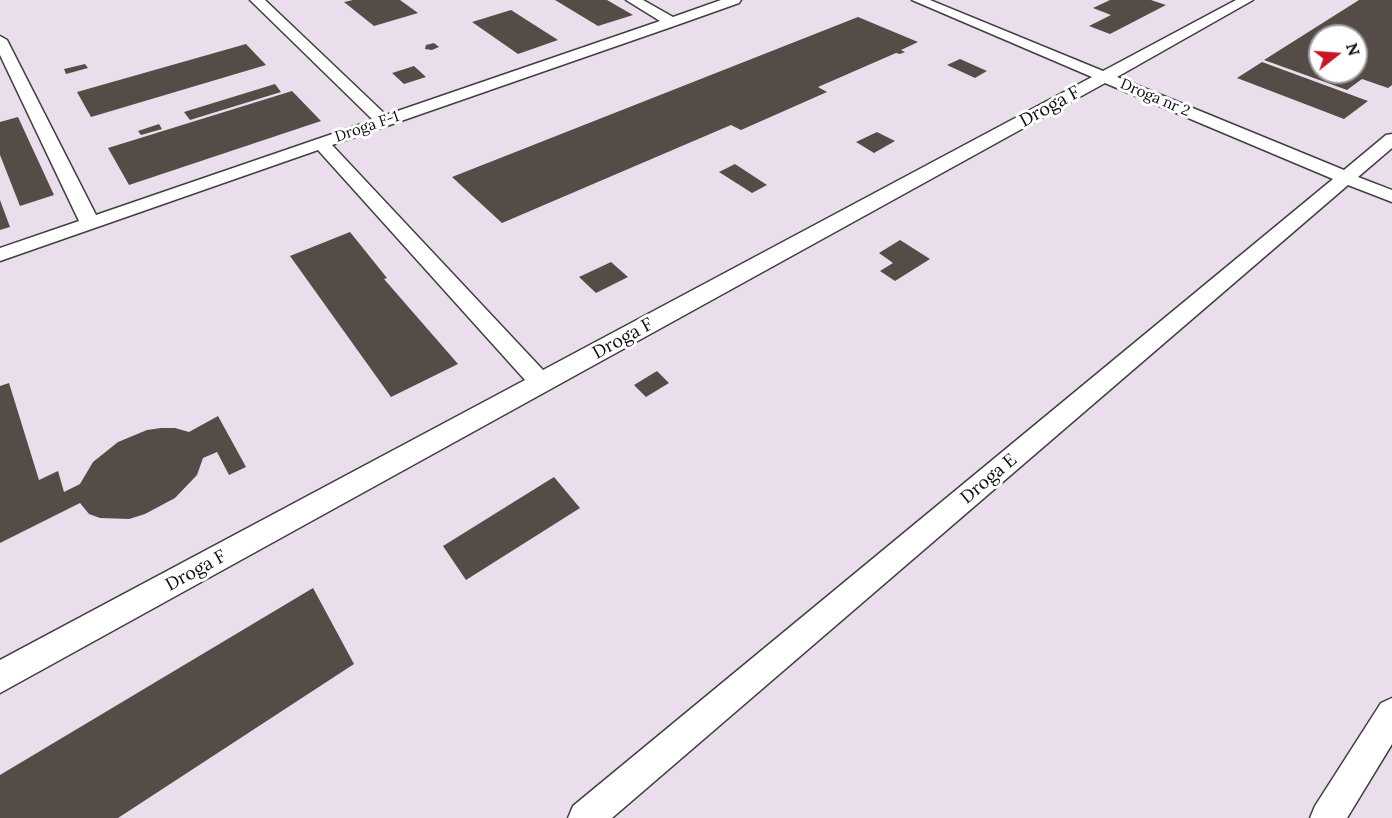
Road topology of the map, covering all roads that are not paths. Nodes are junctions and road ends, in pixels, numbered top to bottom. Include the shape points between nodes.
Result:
1 (256, 0) edge
2 (633, 0) edge
3 (734, 0) edge
4 (918, 0) edge
5 (1246, 0) edge
6 (672, 22) junction
7 (0, 40) edge
8 (1104, 77) junction
9 (384, 122) junction
10 (1392, 140) edge
11 (321, 144) junction
12 (1346, 178) junction
13 (1392, 197) edge
14 (90, 224) junction
15 (0, 255) edge
16 (541, 383) junction
17 (0, 677) edge
18 (1392, 714) edge
19 (585, 818) edge
20 (1327, 818) edge

1 - 9 lane
2 - 6 lane
3 - 6 lane, Droga F-1
4 - 8 lane, Droga nr 2
5 - 8 lane, Droga F
6 - 9 lane, Droga F-1
7 - 14 lane
8 - 12 lane, Droga nr 2
8 - 16 lane, Droga F
9 - 11 lane, Droga F-1
10 - 12 lane, Droga E
11 - 14 lane, Droga F-1
11 - 16 lane
12 - 13 lane, Droga nr 2
12 - 19 lane, Droga E
14 - 15 lane, Droga F-1
16 - 17 lane, Droga F
18 - 20 lane

